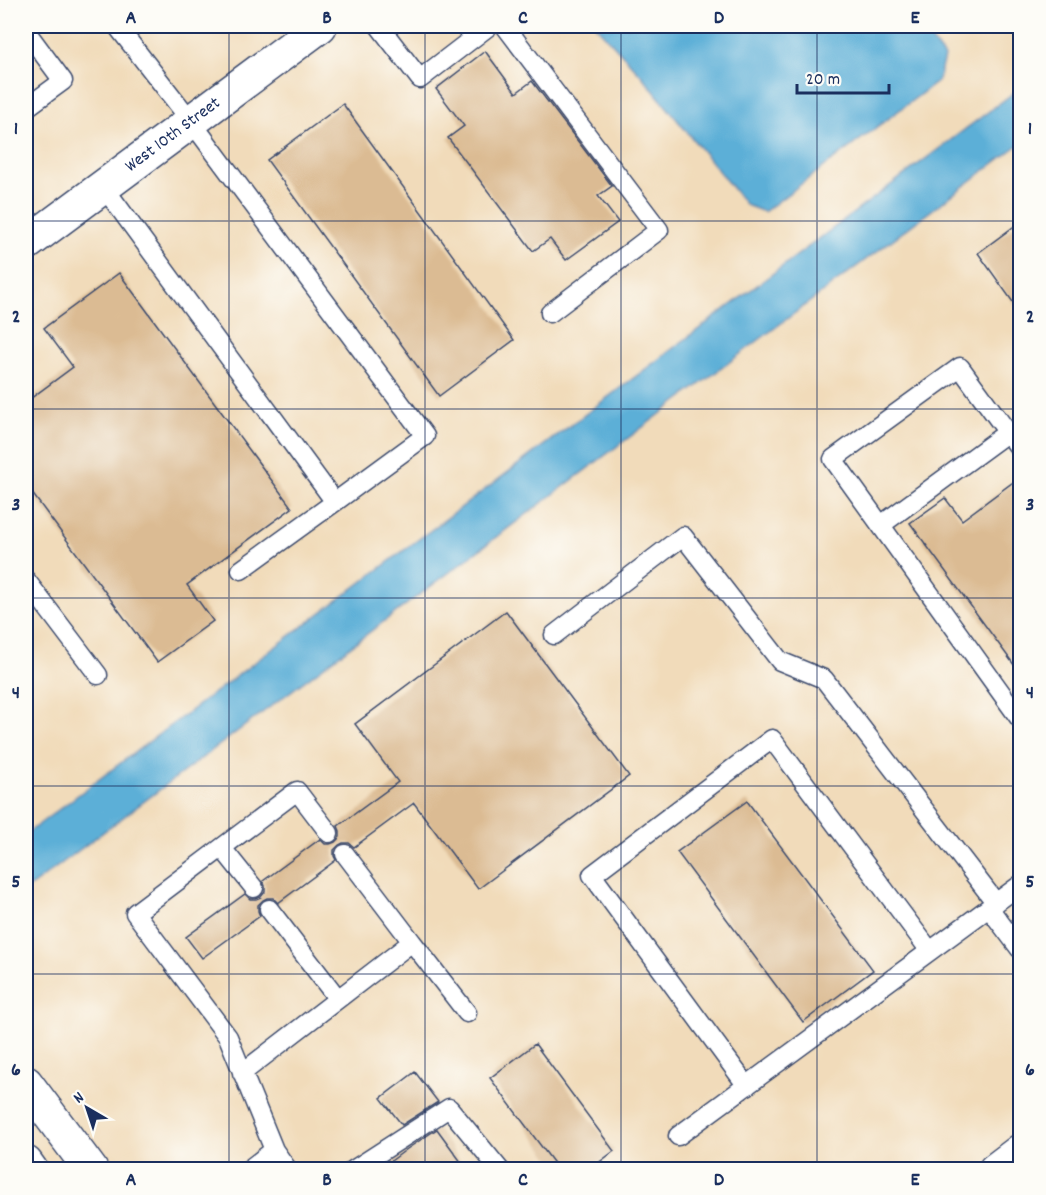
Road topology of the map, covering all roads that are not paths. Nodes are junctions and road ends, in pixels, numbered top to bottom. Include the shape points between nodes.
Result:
1 (117, 26) edge
2 (320, 26) edge
3 (379, 26) edge
4 (489, 26) edge
5 (505, 26) edge
6 (26, 31) edge
7 (26, 108) edge
8 (191, 121) junction
9 (103, 186) junction
10 (26, 244) edge
11 (550, 313) dead end
12 (1008, 432) junction
13 (1020, 449) edge
14 (335, 502) junction
15 (881, 525) junction
16 (241, 570) dead end
17 (26, 580) edge
18 (554, 635) dead end
19 (98, 675) dead end
20 (1020, 719) edge
21 (329, 833) dead end
22 (222, 848) junction
23 (345, 854) dead end
24 (1020, 885) edge
25 (254, 888) dead end
26 (992, 906) junction
27 (269, 909) dead end
28 (412, 942) junction
29 (1020, 949) edge
30 (930, 951) junction
31 (338, 999) junction
32 (467, 1013) dead end
33 (242, 1073) junction
34 (26, 1083) edge
35 (747, 1086) junction
36 (678, 1136) dead end
37 (274, 1150) junction
38 (1020, 1151) edge
39 (26, 1163) edge
40 (31, 1170) edge
41 (91, 1170) edge
42 (248, 1170) edge
43 (288, 1170) edge
44 (353, 1170) edge
45 (500, 1170) edge
46 (995, 1170) edge

1 - 8 lane
2 - 8 street, West 10th Street
3 - 4 lane via 420,79
5 - 11 lane via 659,230
6 - 7 lane via 63,81
8 - 9 street, West 10th Street
8 - 14 lane via 425,436
9 - 10 street, West 10th Street
9 - 14 lane
12 - 13 lane
12 - 15 lane
12 - 15 lane via 960,367 833,459
14 - 16 lane
15 - 20 lane
17 - 19 lane
18 - 26 lane via 683,536 780,661 824,679
21 - 22 lane via 297,791
22 - 25 lane
22 - 33 lane via 135,913 228,1037
23 - 28 lane
24 - 26 lane
26 - 29 lane
26 - 30 lane
27 - 31 lane
28 - 31 lane
28 - 32 lane
30 - 35 lane
30 - 35 lane via 772,739 592,875
31 - 33 lane
33 - 37 lane
34 - 41 street
35 - 36 lane
37 - 42 lane
37 - 43 lane
38 - 46 street
39 - 40 street
44 - 45 lane via 449,1108

